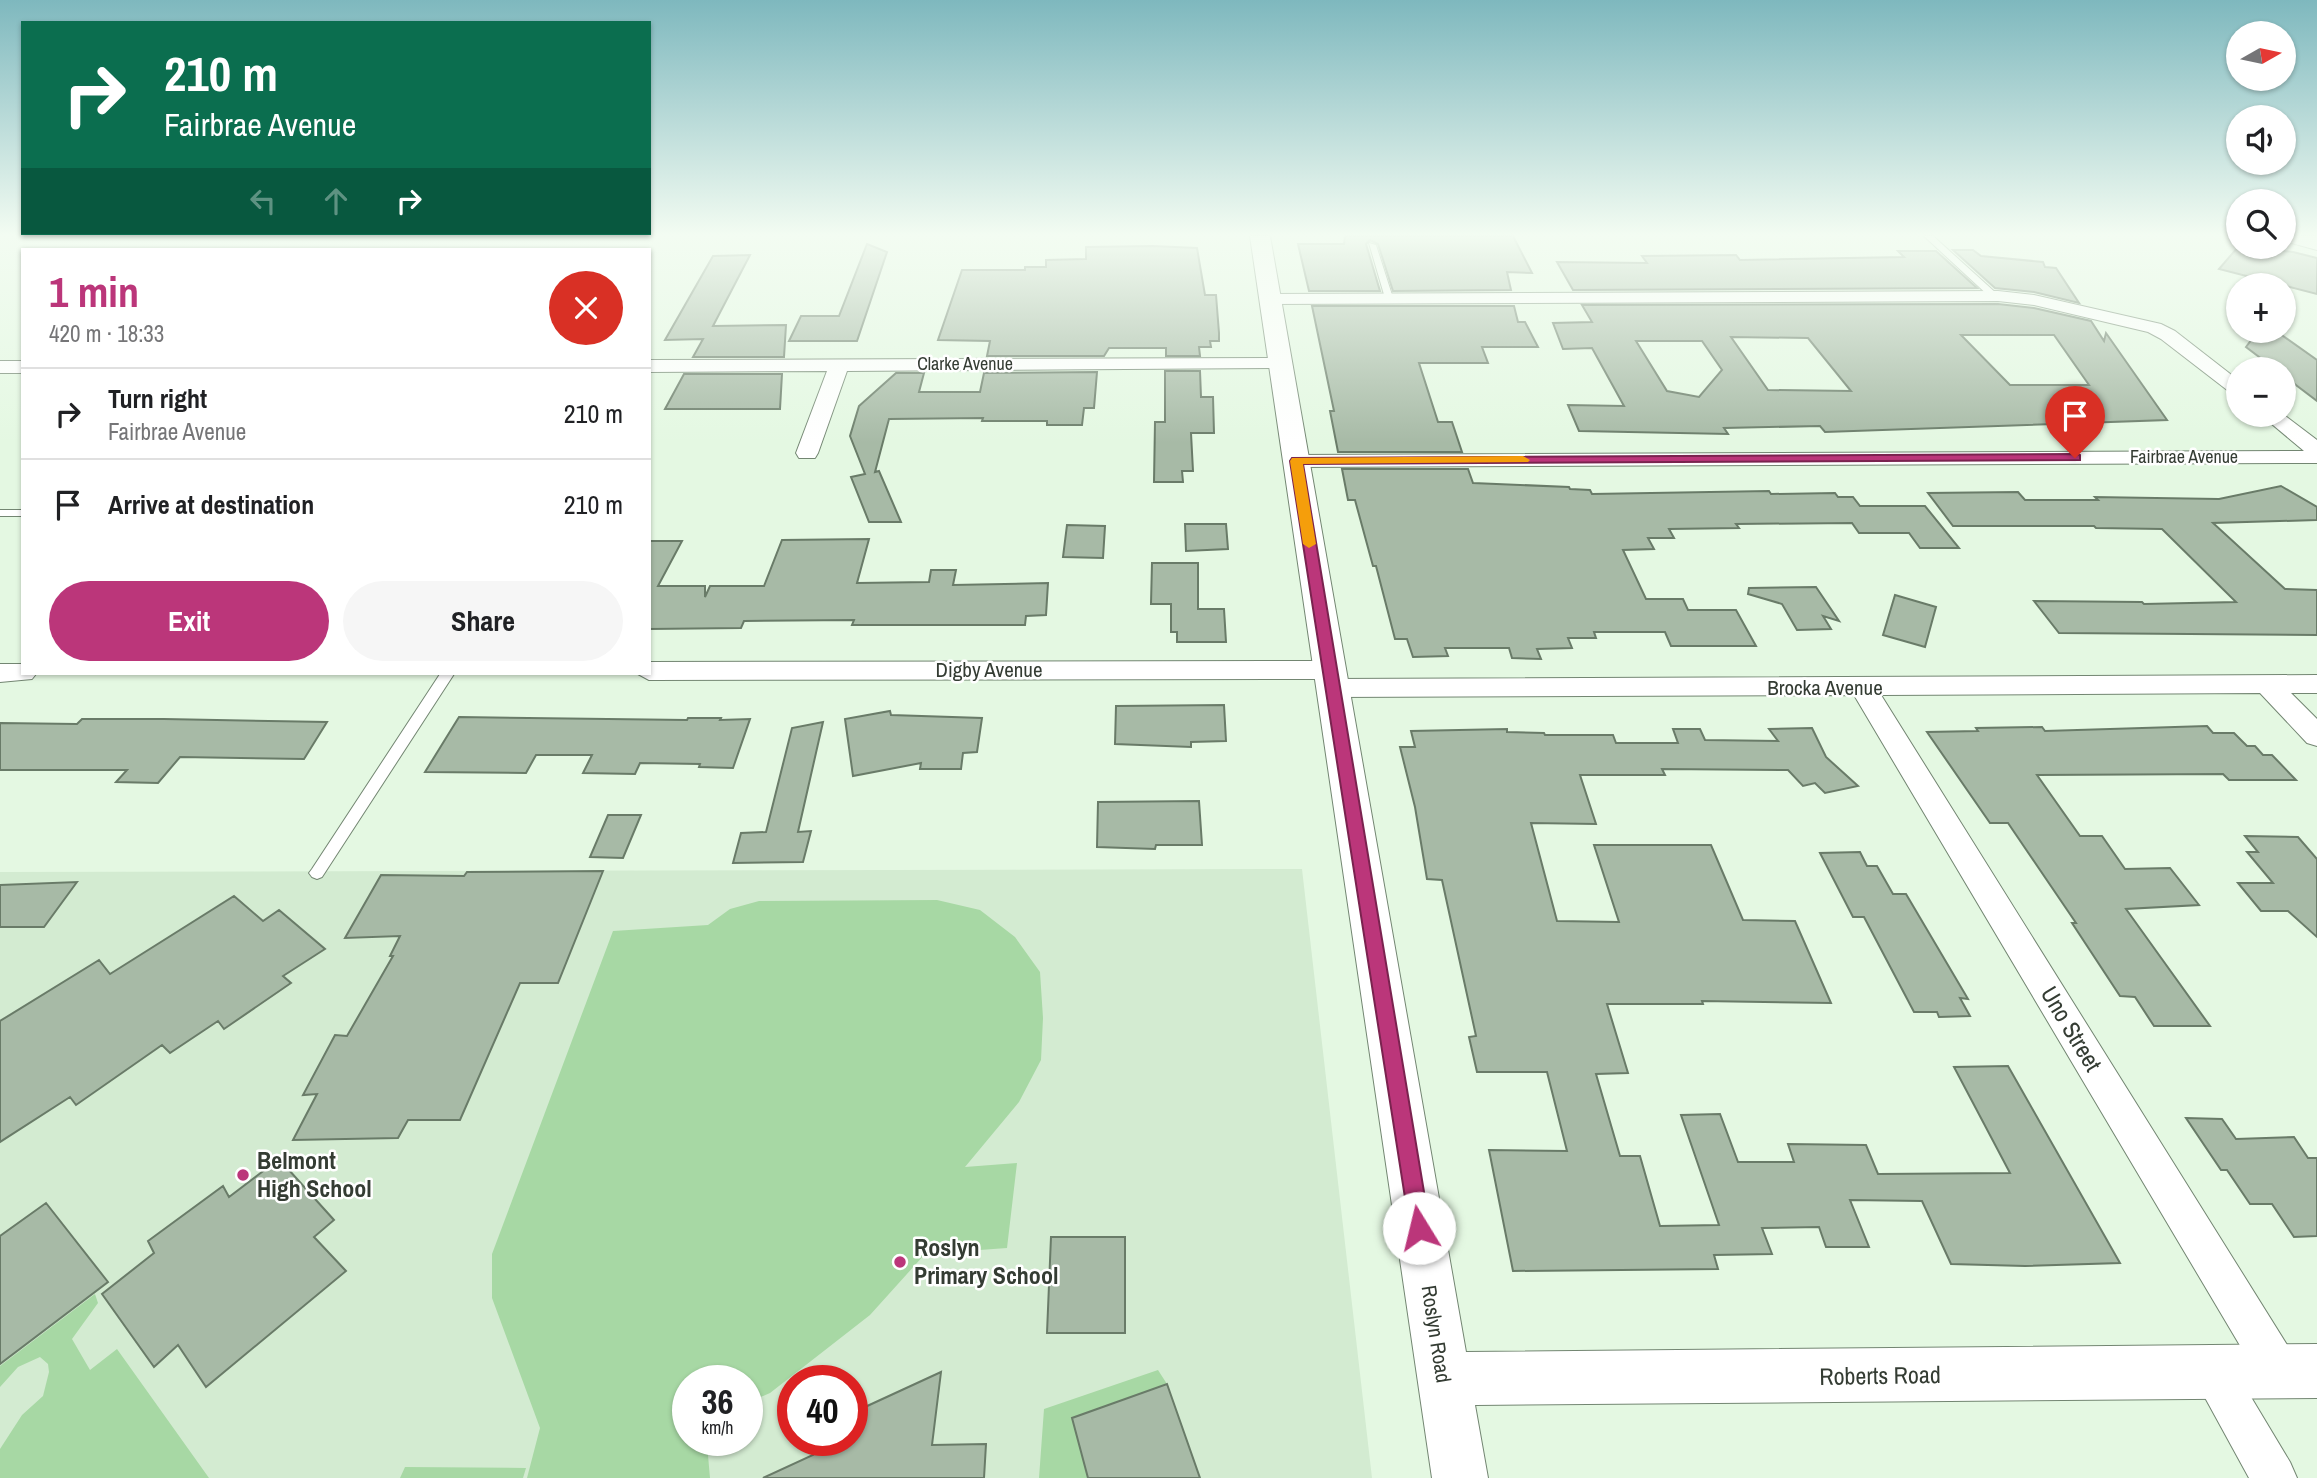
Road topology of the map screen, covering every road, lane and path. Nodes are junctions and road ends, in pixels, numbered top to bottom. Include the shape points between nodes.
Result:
1 (1271, 305) edge
2 (2055, 305) edge
3 (1280, 364) junction
4 (839, 365) junction
5 (651, 366) edge
6 (0, 367) edge
7 (21, 367) edge
8 (2226, 380) edge
9 (2287, 427) edge
10 (2317, 450) edge
11 (807, 453) dead end
12 (2317, 457) edge
13 (1296, 461) junction
14 (0, 513) edge
15 (21, 513) edge
16 (651, 671) edge
17 (0, 673) edge
18 (21, 673) edge
19 (446, 675) edge
20 (1331, 679) junction
21 (2267, 684) junction
22 (2317, 684) edge
23 (1863, 688) junction
24 (2317, 736) edge
25 (317, 873) dead end
26 (2298, 1371) edge
27 (2212, 1372) junction
28 (1444, 1379) junction
29 (1460, 1478) edge
30 (2274, 1478) edge

1 - 3 street, Roslyn Road
2 - 8 street via 2154,328
3 - 4 street, Clarke Avenue
3 - 13 street, Roslyn Road
4 - 5 street, Clarke Avenue
4 - 11 street
6 - 7 street
9 - 10 street
12 - 13 street, Fairbrae Avenue
13 - 20 street, Roslyn Road
14 - 15 lane
16 - 20 street, Digby Avenue
17 - 18 street
19 - 25 lane
20 - 23 street, Brocka Avenue
20 - 28 street, Roslyn Road
21 - 22 street, Brocka Avenue
21 - 23 street, Brocka Avenue
21 - 24 street
23 - 26 street, Uno Street
26 - 27 street, Roberts Road
27 - 28 street, Roberts Road
27 - 30 street
28 - 29 street, Roslyn Road

